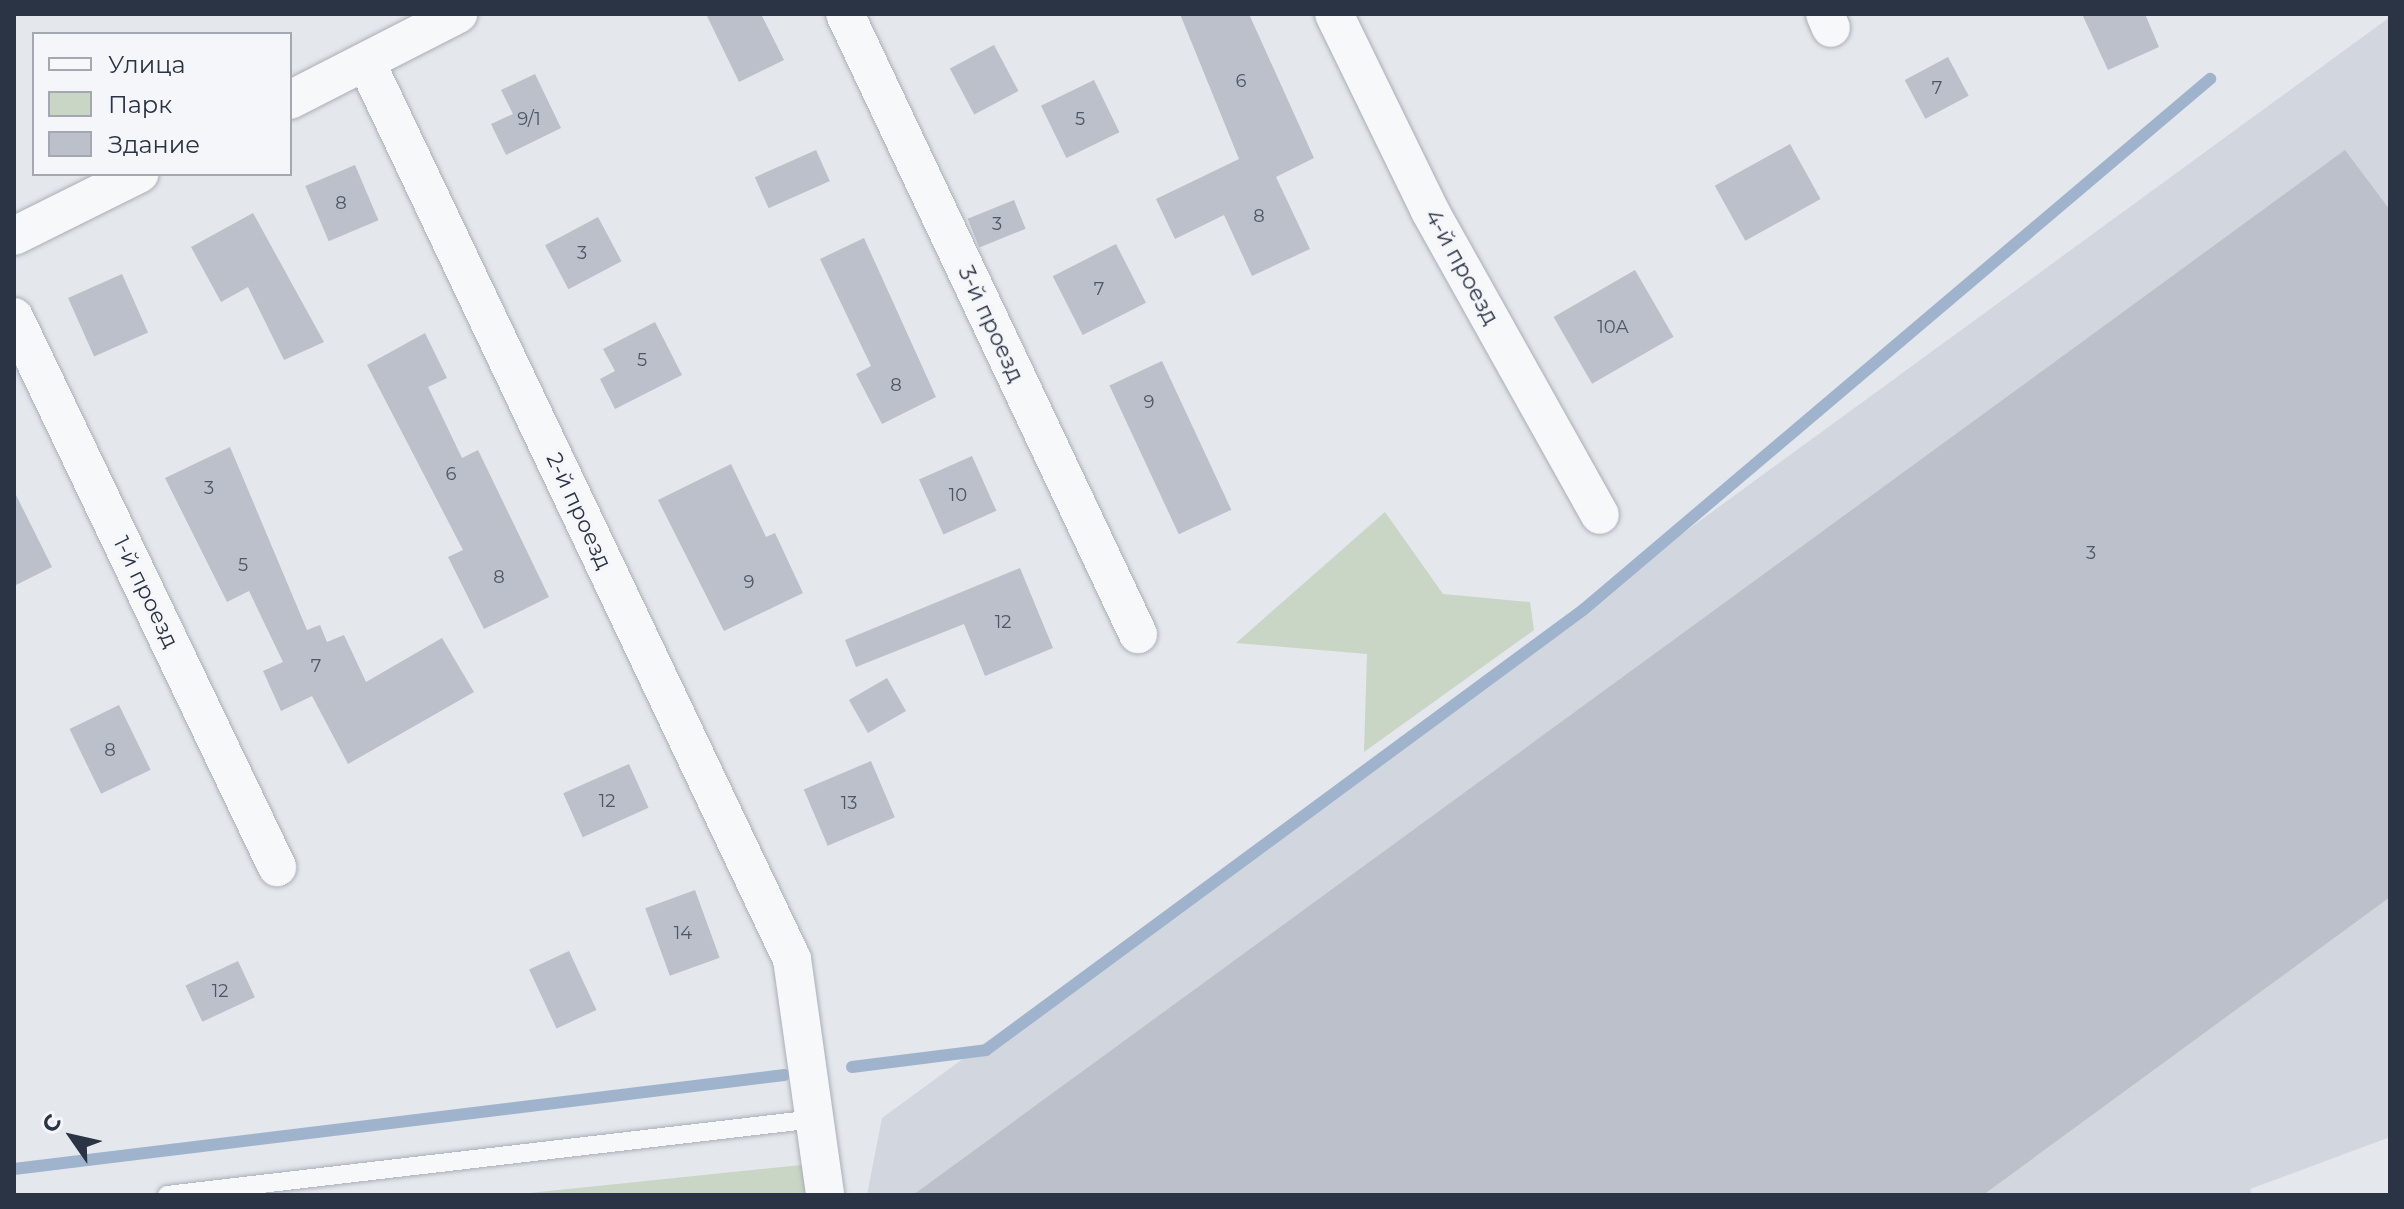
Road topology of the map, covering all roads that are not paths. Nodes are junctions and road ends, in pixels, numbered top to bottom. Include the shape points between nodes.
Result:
1 (458, 14) edge
2 (845, 14) edge
3 (1334, 14) edge
4 (366, 62) junction
5 (292, 99) edge
6 (135, 176) edge
7 (14, 236) edge
8 (14, 317) edge
9 (1600, 515) dead end
10 (1138, 634) dead end
11 (277, 867) dead end
12 (815, 1119) junction
13 (167, 1195) edge
14 (825, 1195) edge

1 - 4 street
2 - 10 street, 3-й проезд
3 - 9 street, 4-й проезд via 1430,211
4 - 5 street
4 - 12 street, 2-й проезд via 792,959
6 - 7 street
8 - 11 street, 1-й проезд
12 - 13 lane
12 - 14 street, 2-й проезд

